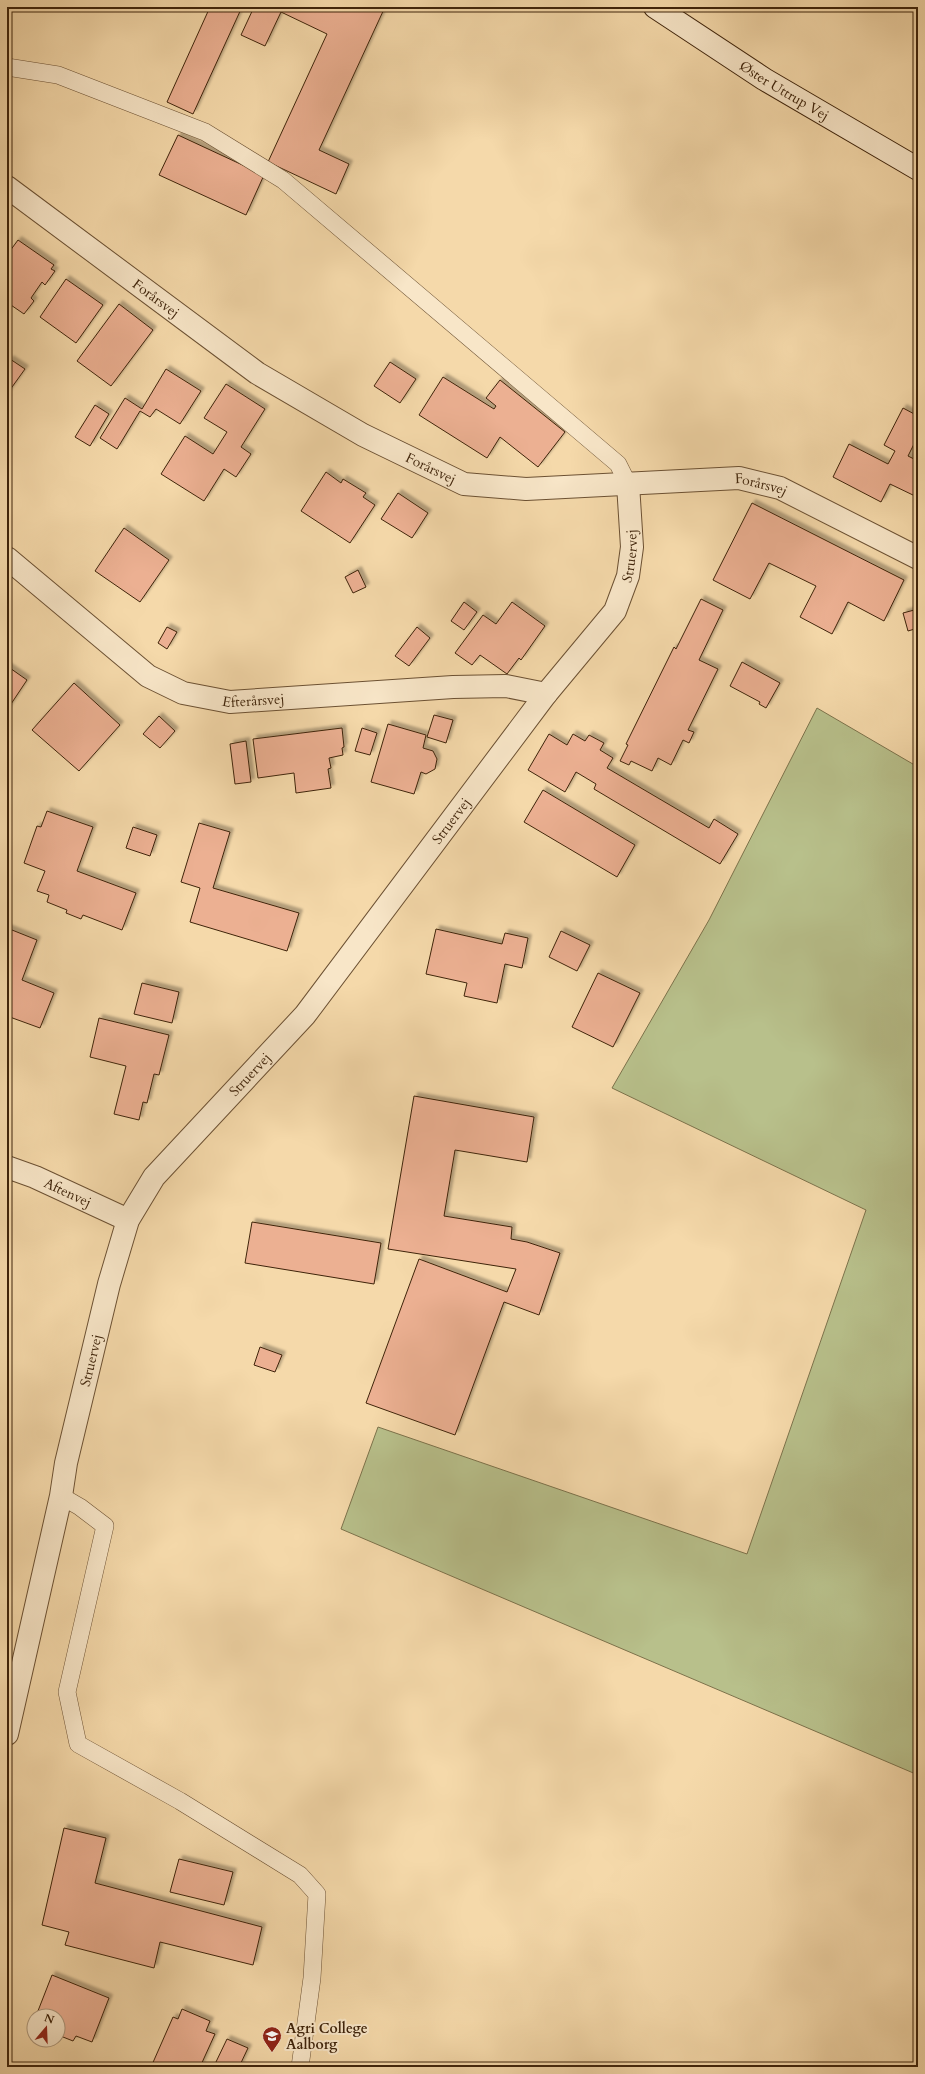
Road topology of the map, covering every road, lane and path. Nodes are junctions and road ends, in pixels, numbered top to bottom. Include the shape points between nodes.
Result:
1 (655, 7) edge
2 (7, 67) edge
3 (918, 169) edge
4 (7, 187) edge
5 (628, 484) junction
6 (7, 558) edge
7 (918, 558) edge
8 (546, 694) junction
9 (7, 1167) edge
10 (128, 1220) junction
11 (61, 1496) junction
12 (7, 1734) edge
13 (300, 2067) edge

1 - 3 street, Øster Uttrup Vej via 764,79
2 - 5 lane via 58,75 205,132 283,180 618,464
4 - 5 street, Forårsvej via 257,373 362,435 464,484 526,489
5 - 7 street, Forårsvej via 738,478 773,486
5 - 8 street, Struervej via 632,547 626,583 615,611
6 - 8 street, Efterårsvej via 148,676 183,693 230,702 454,687 506,686
8 - 10 street, Struervej via 304,1015 154,1177
9 - 10 street, Aftenvej via 35,1177
10 - 11 street, Struervej via 109,1284 66,1463
11 - 12 street, Struervej
11 - 13 lane via 105,1526 67,1692 78,1744 180,1801 300,1875 317,1894 312,1978

